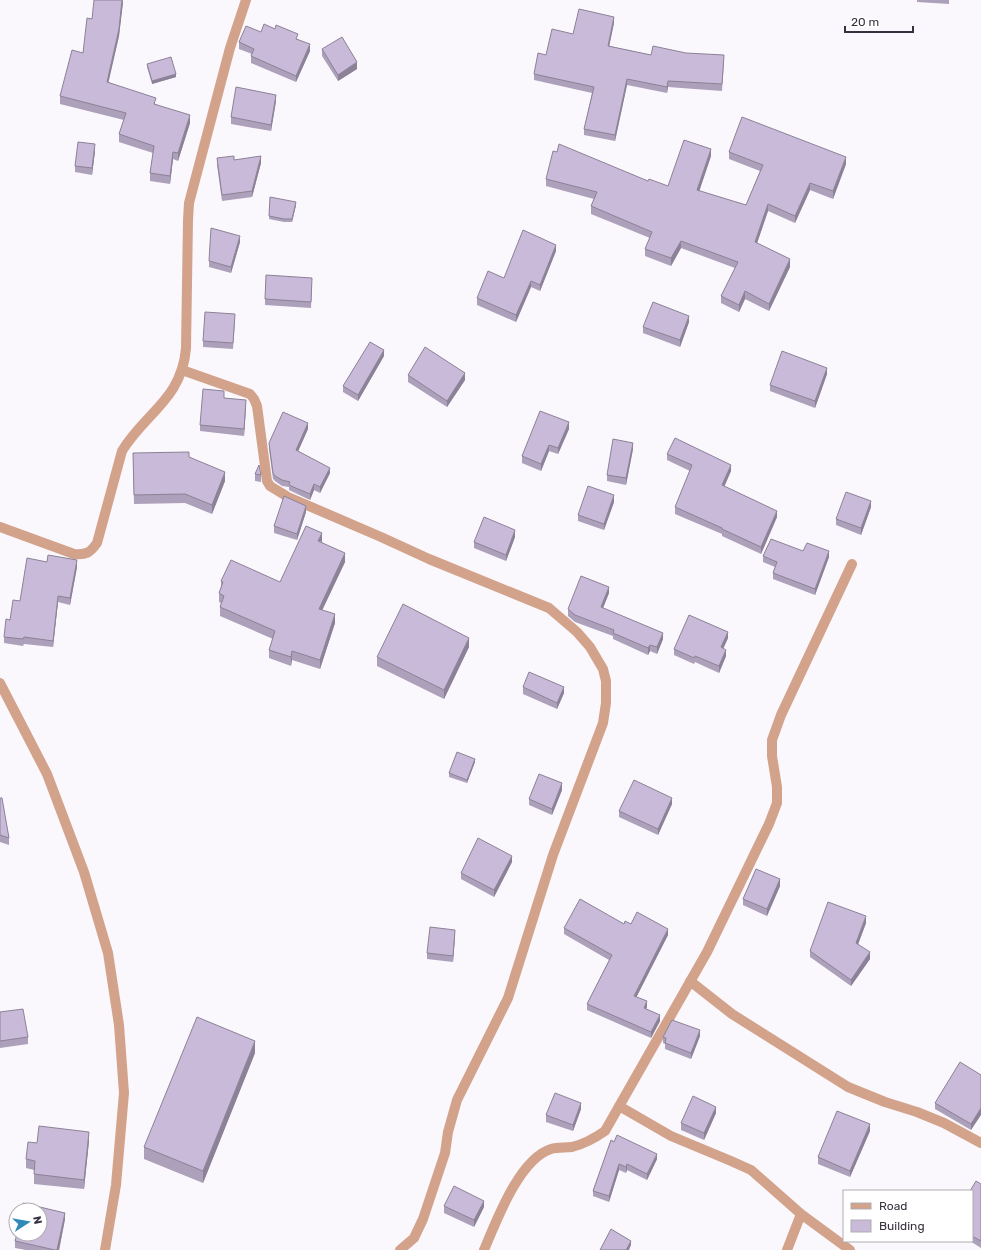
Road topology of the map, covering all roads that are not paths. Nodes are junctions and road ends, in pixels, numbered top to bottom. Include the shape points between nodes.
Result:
1 (246, 0) edge
2 (182, 370) junction
3 (0, 527) edge
4 (852, 564) dead end
5 (0, 683) edge
6 (4, 701) edge
7 (690, 981) junction
8 (619, 1106) junction
9 (981, 1143) edge
10 (801, 1214) junction
11 (105, 1250) edge
12 (400, 1250) edge
13 (484, 1250) edge
14 (788, 1250) edge
15 (850, 1250) edge

1 - 2 street via 230,48 189,203 186,348
2 - 3 street via 170,394 122,451 97,543 92,550 84,555 74,554
2 - 12 street via 250,394 254,398 267,481 270,486 288,497 429,559 549,608 590,646 603,669 606,681 606,703 602,723 553,855 508,998 457,1100 445,1153 423,1219 414,1238
4 - 7 street via 781,715 772,740 777,803 769,824 720,926
5 - 6 street
6 - 11 street via 47,774 84,872 108,953 119,1024 124,1093 116,1184
7 - 8 street
7 - 9 street via 732,1014 848,1087 944,1123
8 - 10 street via 671,1136 751,1170
8 - 13 street via 605,1131 594,1139 572,1147 550,1150 536,1158 524,1170 505,1202
10 - 14 street
10 - 15 street

